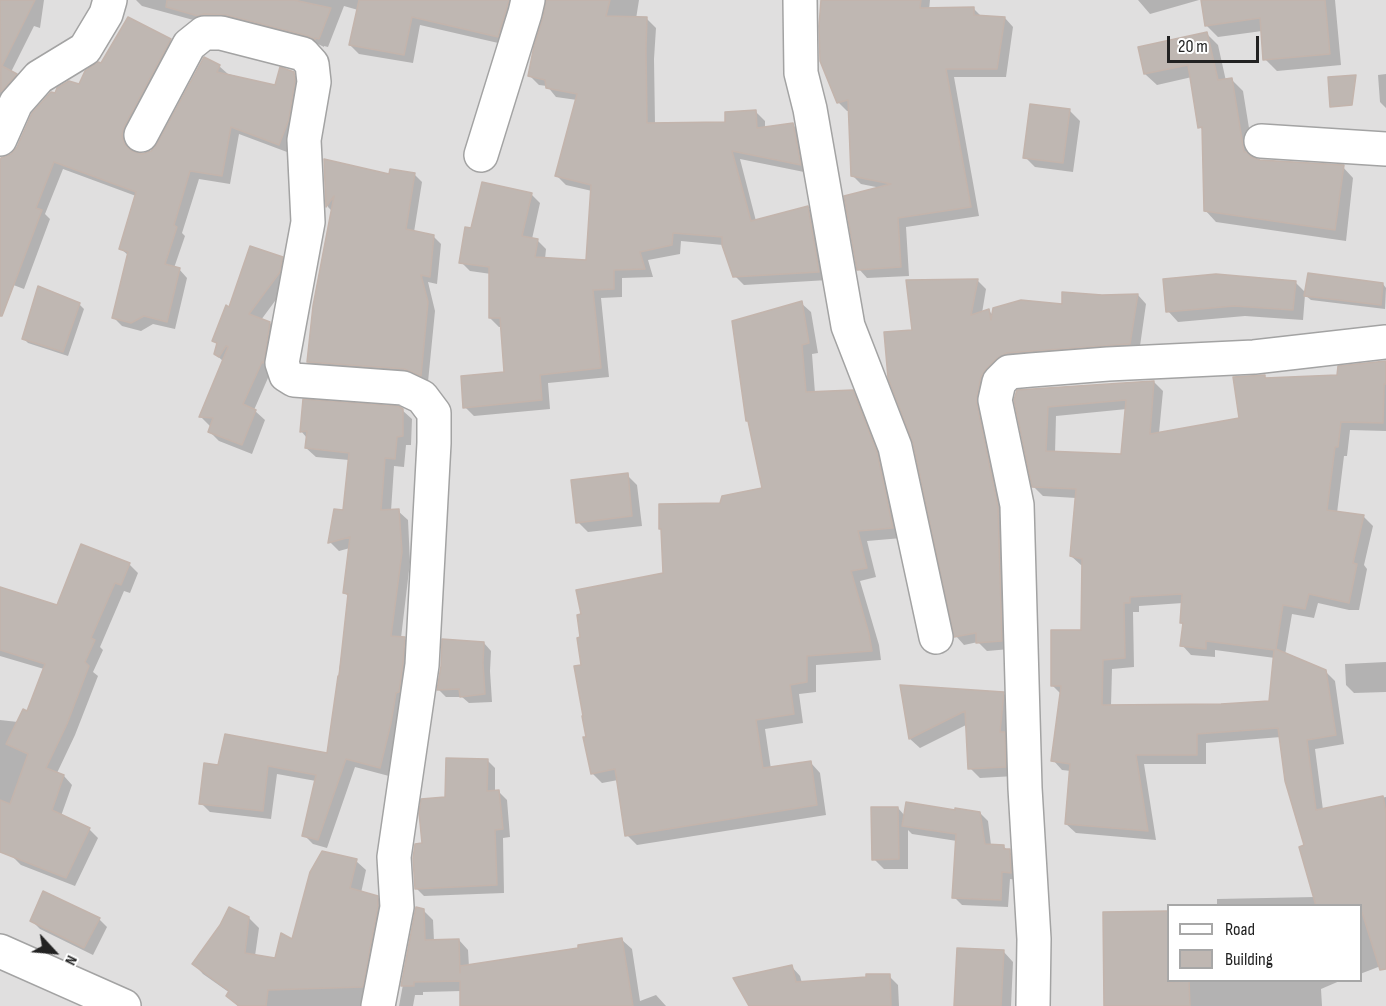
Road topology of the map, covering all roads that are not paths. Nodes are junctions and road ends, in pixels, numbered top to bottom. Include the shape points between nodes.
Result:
1 (110, 0) edge
2 (528, 0) edge
3 (800, 0) edge
4 (141, 135) dead end
5 (0, 140) edge
6 (1261, 141) dead end
7 (1386, 149) edge
8 (481, 155) dead end
9 (1386, 342) edge
10 (936, 637) dead end
11 (0, 951) edge
12 (124, 1006) edge
13 (378, 1006) edge
14 (1033, 1006) edge

1 - 5 street via 86,49 39,77 16,104
2 - 8 street
3 - 10 street via 801,73 848,326 895,447
4 - 13 street via 189,45 204,33 221,33 303,54 312,64 314,82 304,140 308,222 282,363 286,375 294,380 403,388 422,397 434,413 422,665 394,857 397,907
6 - 7 street
9 - 14 street via 1254,357 1009,372 999,382 995,400 1017,505 1025,788 1034,939
11 - 12 street

